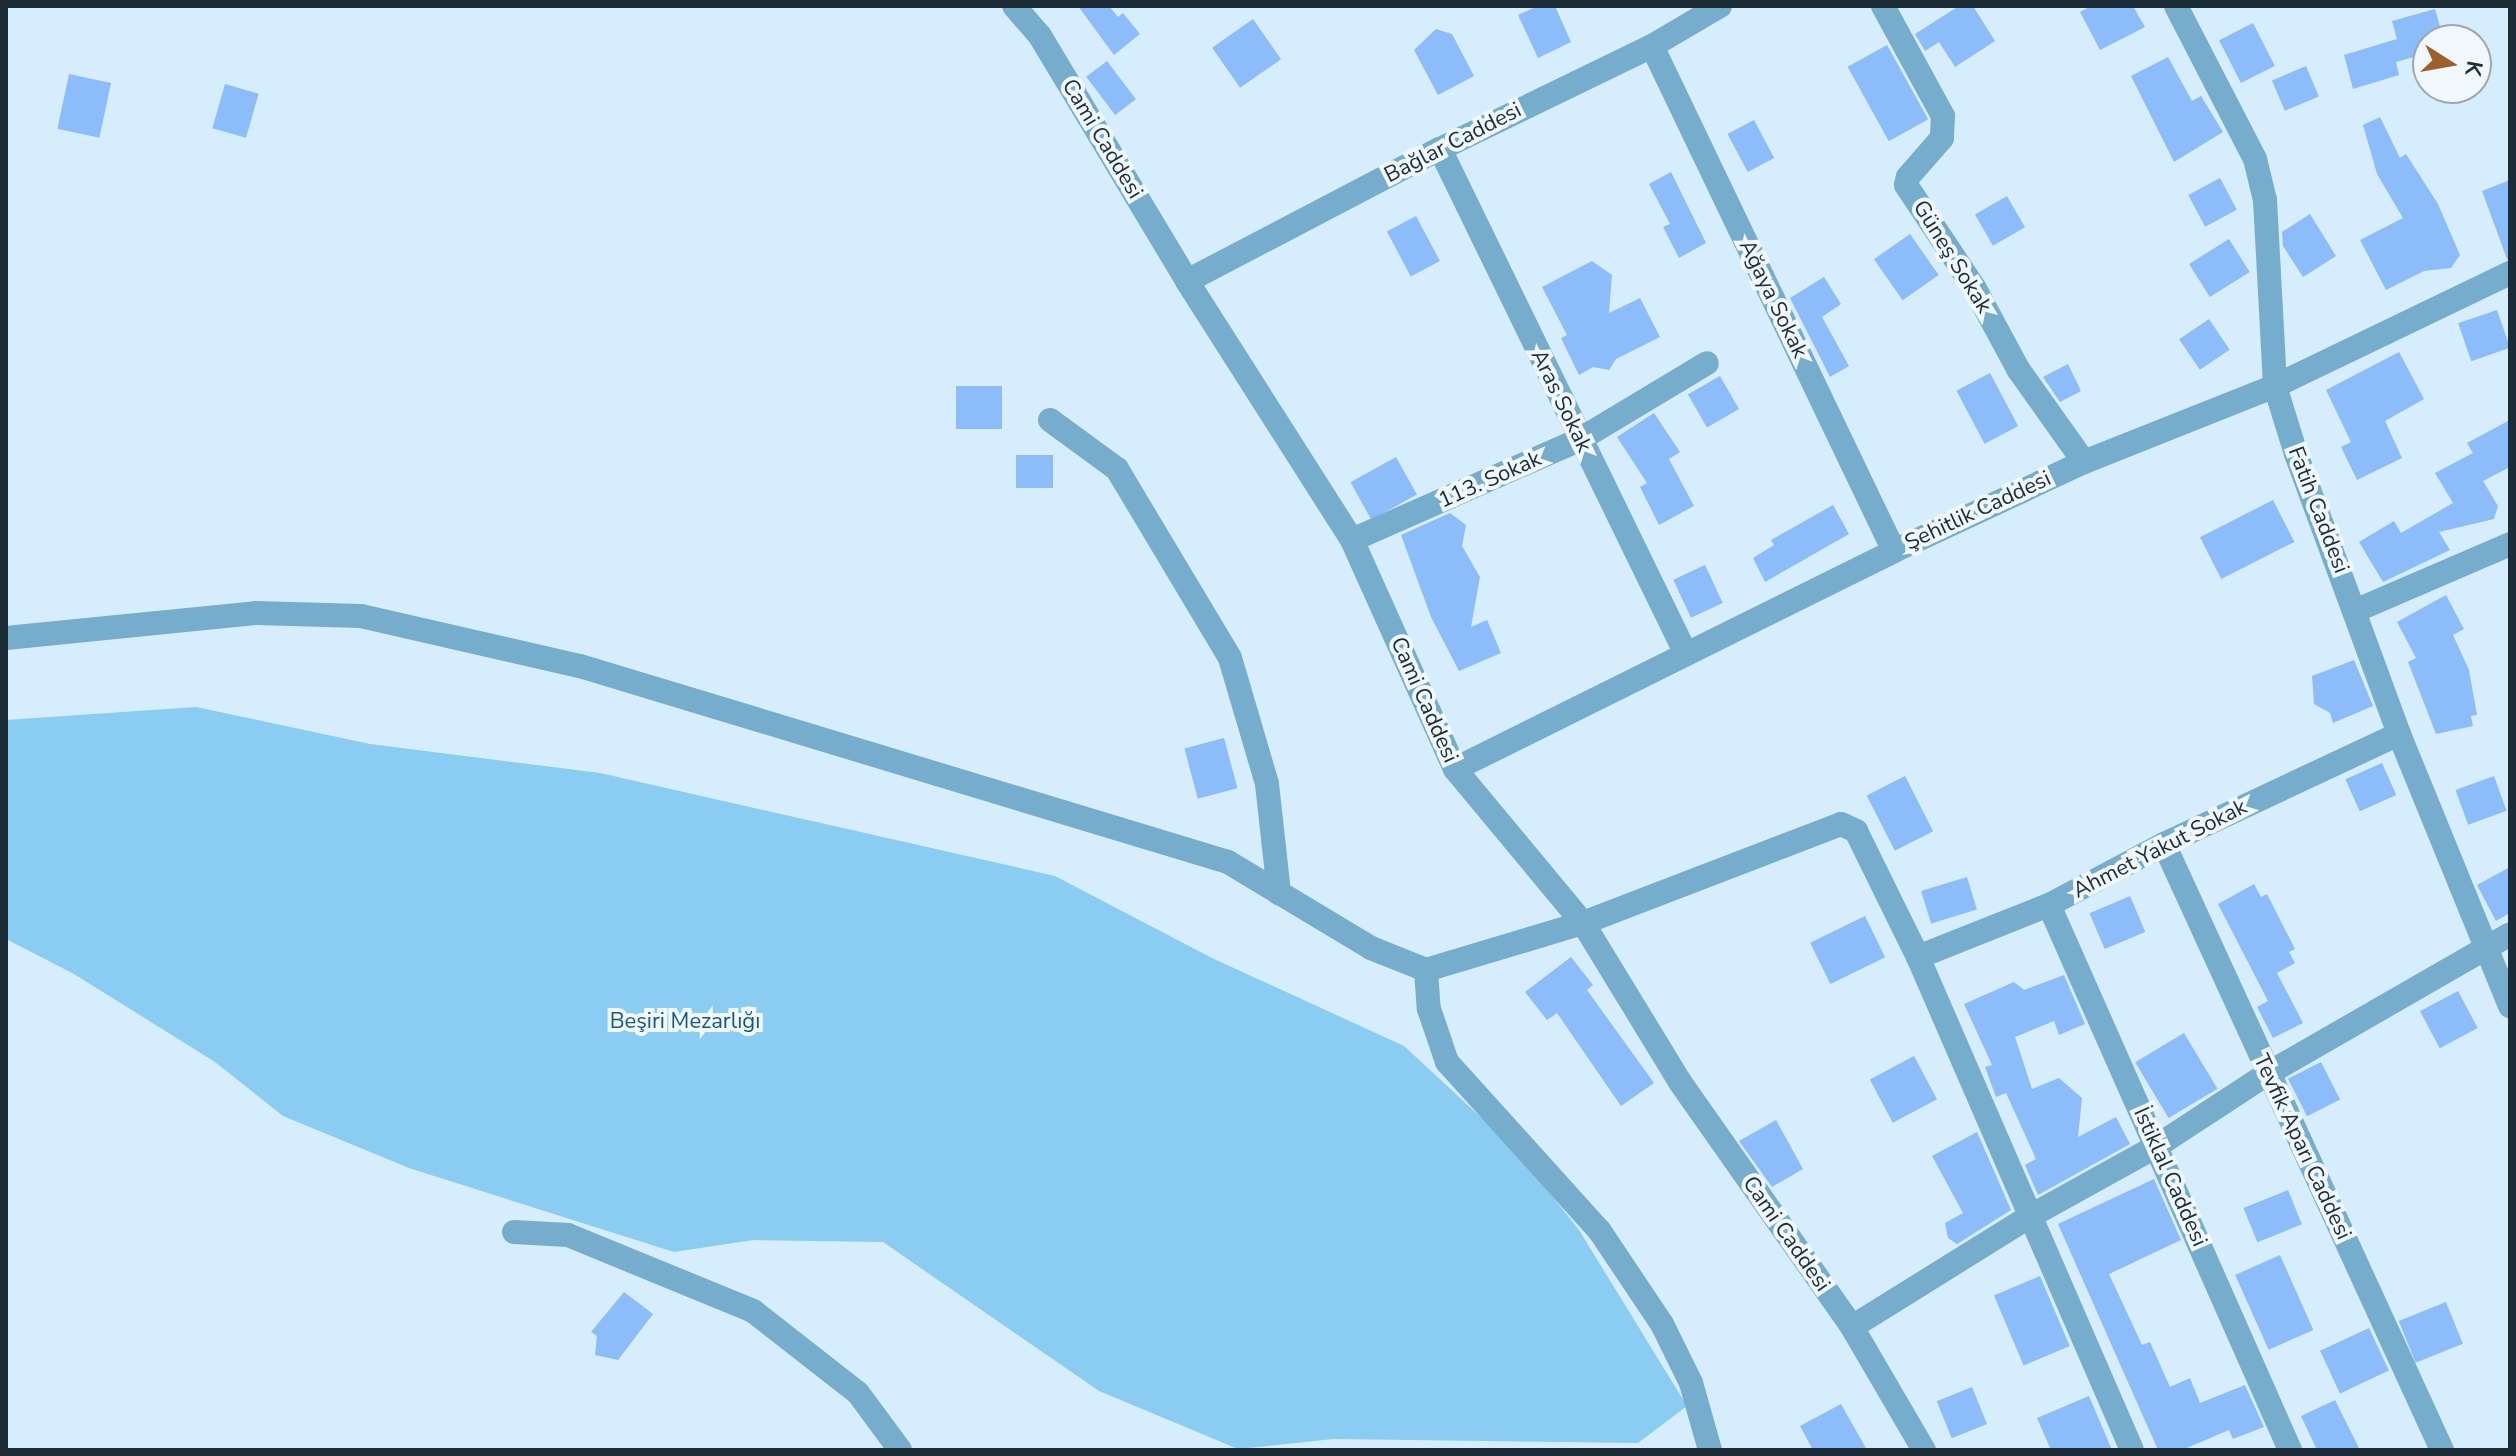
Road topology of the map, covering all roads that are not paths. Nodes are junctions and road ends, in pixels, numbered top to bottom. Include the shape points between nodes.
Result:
1 (1014, 6) edge
2 (1720, 6) edge
3 (1883, 6) edge
4 (2176, 6) edge
5 (1652, 46) junction
6 (1440, 149) junction
7 (2510, 273) edge
8 (1187, 281) junction
9 (1707, 363) dead end
10 (2275, 386) junction
11 (1050, 420) dead end
12 (1579, 440) junction
13 (2084, 462) junction
14 (1352, 540) junction
15 (2510, 544) edge
16 (1894, 551) junction
17 (2357, 610) junction
18 (6, 638) edge
19 (1685, 652) junction
20 (2399, 734) junction
21 (1455, 769) junction
22 (2164, 844) junction
23 (1279, 893) junction
24 (2049, 905) junction
25 (1583, 923) junction
26 (2510, 934) edge
27 (2488, 946) junction
28 (1918, 957) junction
29 (1426, 970) junction
30 (2510, 1006) edge
31 (2267, 1074) junction
32 (2157, 1146) junction
33 (2027, 1218) junction
34 (514, 1232) dead end
35 (1852, 1327) junction
36 (900, 1450) edge
37 (1710, 1450) edge
38 (1924, 1450) edge
39 (2132, 1450) edge
40 (2290, 1450) edge
41 (2442, 1450) edge

1 - 8 street, Cami Caddesi via 1040,36
2 - 5 street, Bağlar Caddesi
3 - 13 street, Güneş Sokak via 1943,116 1942,138 1906,185 1975,289 2018,369
4 - 10 street, Fatih Caddesi via 2255,159 2265,200
5 - 6 street, Bağlar Caddesi
5 - 16 street, Ağaya Sokak
6 - 8 street, Bağlar Caddesi
6 - 12 street, Aras Sokak
7 - 10 street, Şehitlik Caddesi
8 - 14 street, Cami Caddesi
9 - 12 street, 113. Sokak
10 - 13 street, Şehitlik Caddesi
10 - 17 street, Fatih Caddesi
11 - 23 street via 1117,469 1230,658 1267,784
12 - 14 street, 113. Sokak
12 - 19 street, Aras Sokak
13 - 16 street, Şehitlik Caddesi
14 - 21 street, Cami Caddesi
15 - 17 street
16 - 19 street, Şehitlik Caddesi
17 - 20 street, Fatih Caddesi
18 - 23 street via 256,613 361,616 580,666 959,780 1228,862
19 - 21 street, Şehitlik Caddesi
20 - 22 street, Ahmet Yakut Sokak
20 - 27 street, Fatih Caddesi
21 - 25 street, Cami Caddesi
22 - 24 street, Ahmet Yakut Sokak
22 - 31 street, Tevfik Aparı Caddesi
23 - 29 street via 1371,948
24 - 28 street, Ahmet Yakut Sokak
24 - 32 street, İstiklal Caddesi
25 - 28 street via 1841,824 1856,831
25 - 29 street
25 - 35 street, Cami Caddesi via 1680,1082
26 - 27 street
27 - 30 street, Fatih Caddesi
27 - 31 street
28 - 33 street
29 - 37 street via 1429,1009 1447,1062 1607,1242 1674,1348 1700,1408
31 - 32 street
31 - 41 street, Tevfik Aparı Caddesi
32 - 33 street
32 - 40 street, İstiklal Caddesi
33 - 35 street
33 - 39 street
34 - 36 street via 568,1235 753,1311 858,1393
35 - 38 street, Cami Caddesi

